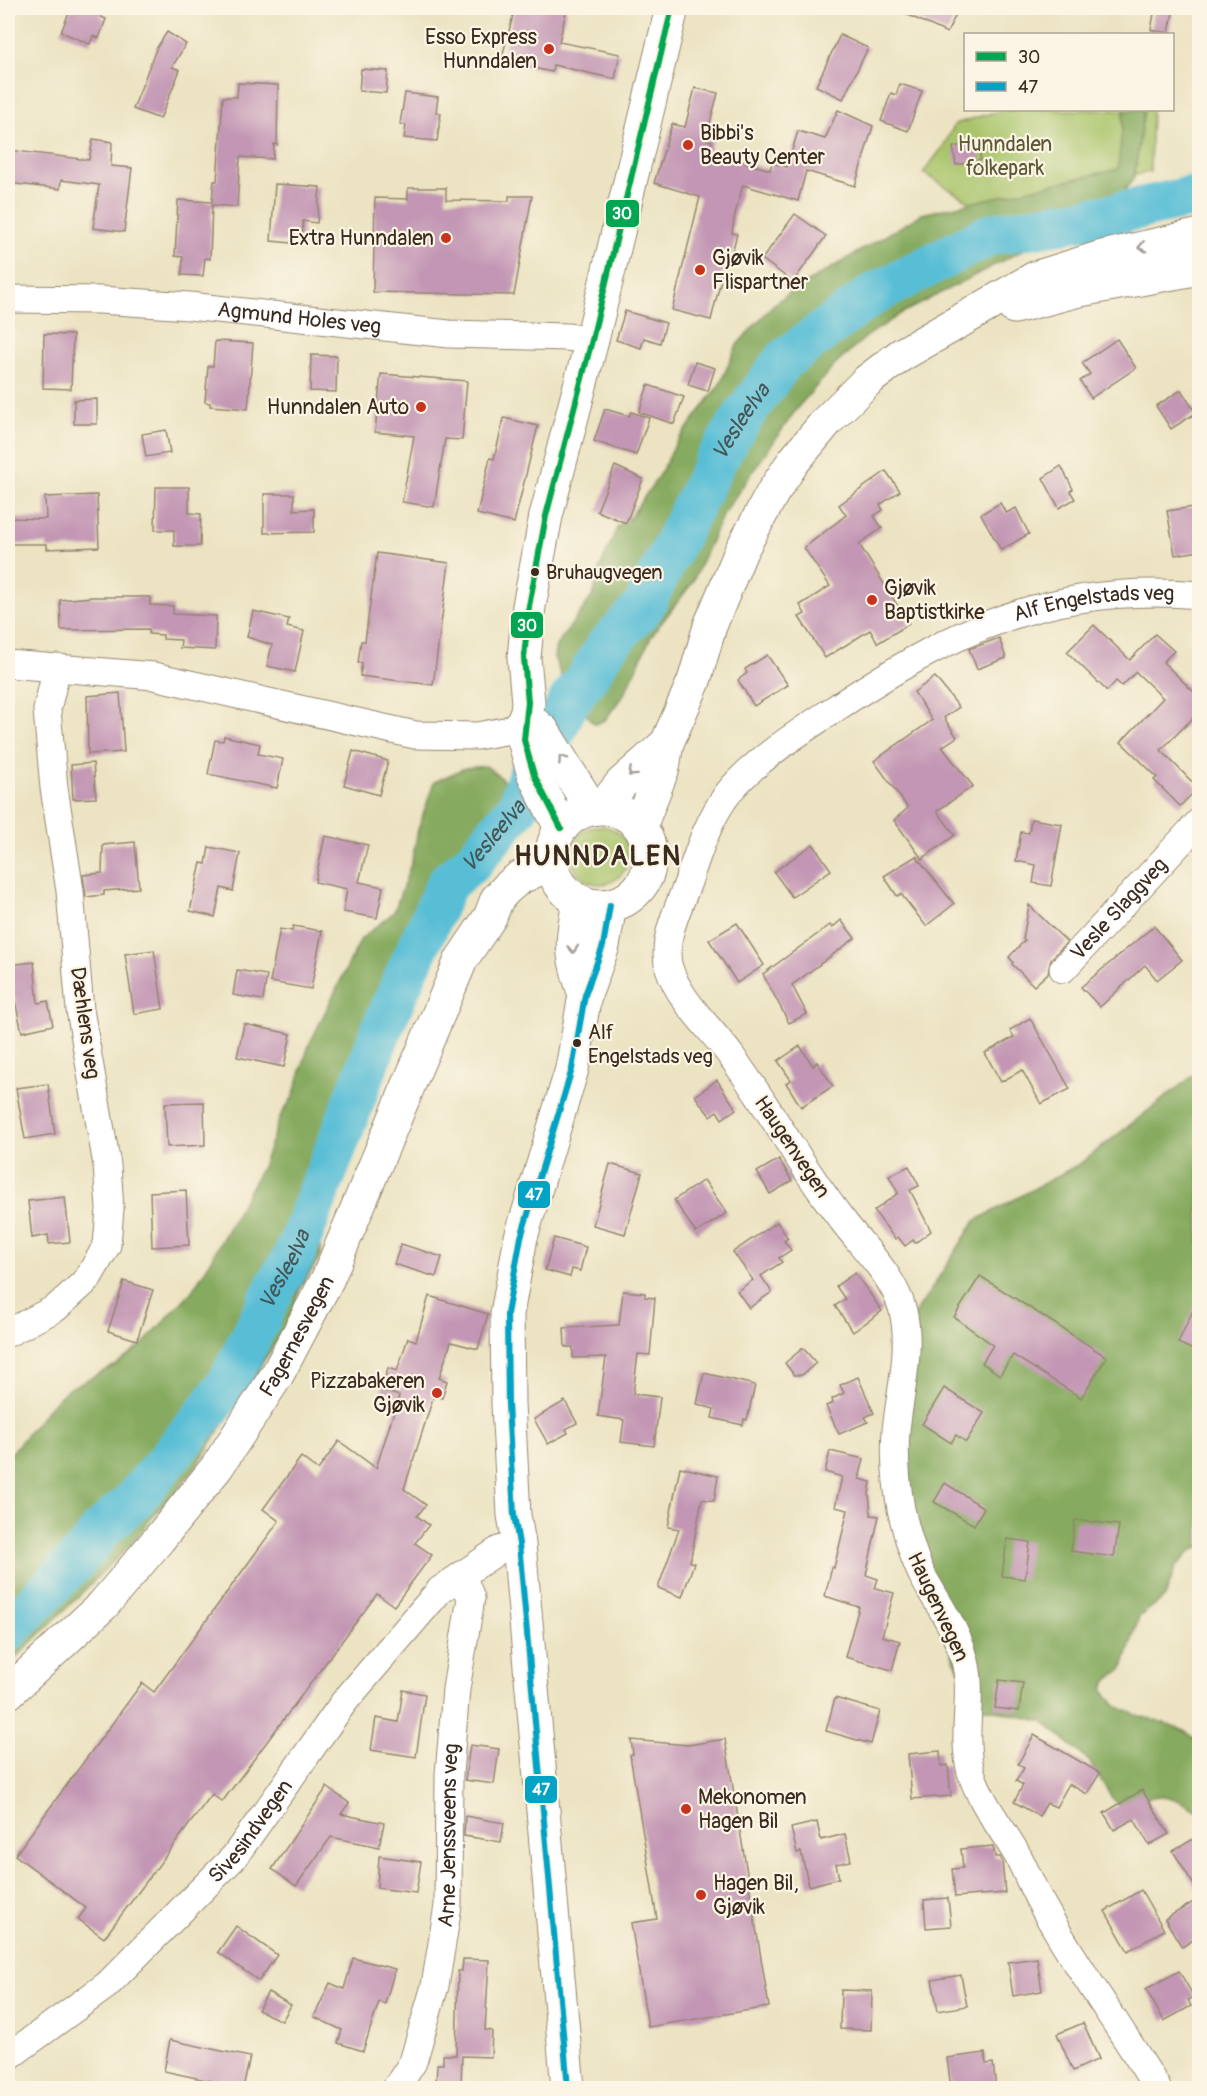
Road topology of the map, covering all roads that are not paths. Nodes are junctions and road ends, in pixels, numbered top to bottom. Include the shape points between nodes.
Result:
1 (672, 8) edge
2 (1200, 235) edge
3 (1195, 272) edge
4 (8, 300) edge
5 (949, 326) junction
6 (592, 340) junction
7 (1200, 595) edge
8 (8, 664) edge
9 (57, 667) junction
10 (525, 716) junction
11 (667, 743) junction
12 (597, 808) junction
13 (1200, 821) edge
14 (640, 827) junction
15 (561, 828) junction
16 (577, 890) junction
17 (1062, 969) dead end
18 (732, 1057) joint
19 (8, 1333) edge
20 (519, 1544) junction
21 (462, 1575) junction
22 (8, 1693) edge
23 (8, 2057) edge
24 (396, 2088) edge
25 (568, 2088) edge
26 (1157, 2088) edge

1 - 6 main road
2 -> 5 main road via 1102,257 1035,278
3 - 5 main road via 1075,291
4 - 6 street, Agmund Holes veg via 100,300 189,306 449,334
5 - 11 main road via 867,381 793,462 741,551
6 - 10 main road via 546,516 529,606 524,658 528,702
7 - 18 street, Alf Engelstads veg via 1147,591 1074,598 978,628 926,650 873,683 774,751 730,791 705,834 666,956 682,995
8 - 9 street
9 - 10 street via 154,676 415,735 477,736 510,730
9 - 19 street, Dæhlens veg via 46,710 81,1011 107,1165 110,1209 107,1245 87,1280 56,1308
12 -> 10 main road via 543,731
10 - 15 main road via 524,740 534,775
11 -> 12 main road
11 - 14 main road via 663,768
12 - 14 main road via 633,819
12 - 15 main road via 578,813
13 - 17 street, Vesle Slaggveg
14 - 16 main road via 650,845 647,874 633,894
15 - 16 main road via 553,845
16 - 20 main road via 603,946 585,995 572,1069 520,1237 507,1314 508,1415
16 - 22 main road, Fagernesvegen via 519,878 497,899 490,917 461,960 328,1278 277,1375 217,1467 159,1539 103,1605
18 - 26 street, Haugenvegen via 842,1220 888,1279 902,1307 906,1331 895,1473 909,1543 964,1656 969,1680 965,1736 971,1771 980,1795 1041,1902
20 - 21 street, Sivesindvegen via 499,1550
20 - 25 main road
21 - 23 street, Sivesindvegen via 440,1590 344,1702 234,1857 107,1985
21 - 24 street, Arne Jenssveens veg via 471,1598 456,1689 449,1774 448,1905 435,1986 413,2062

